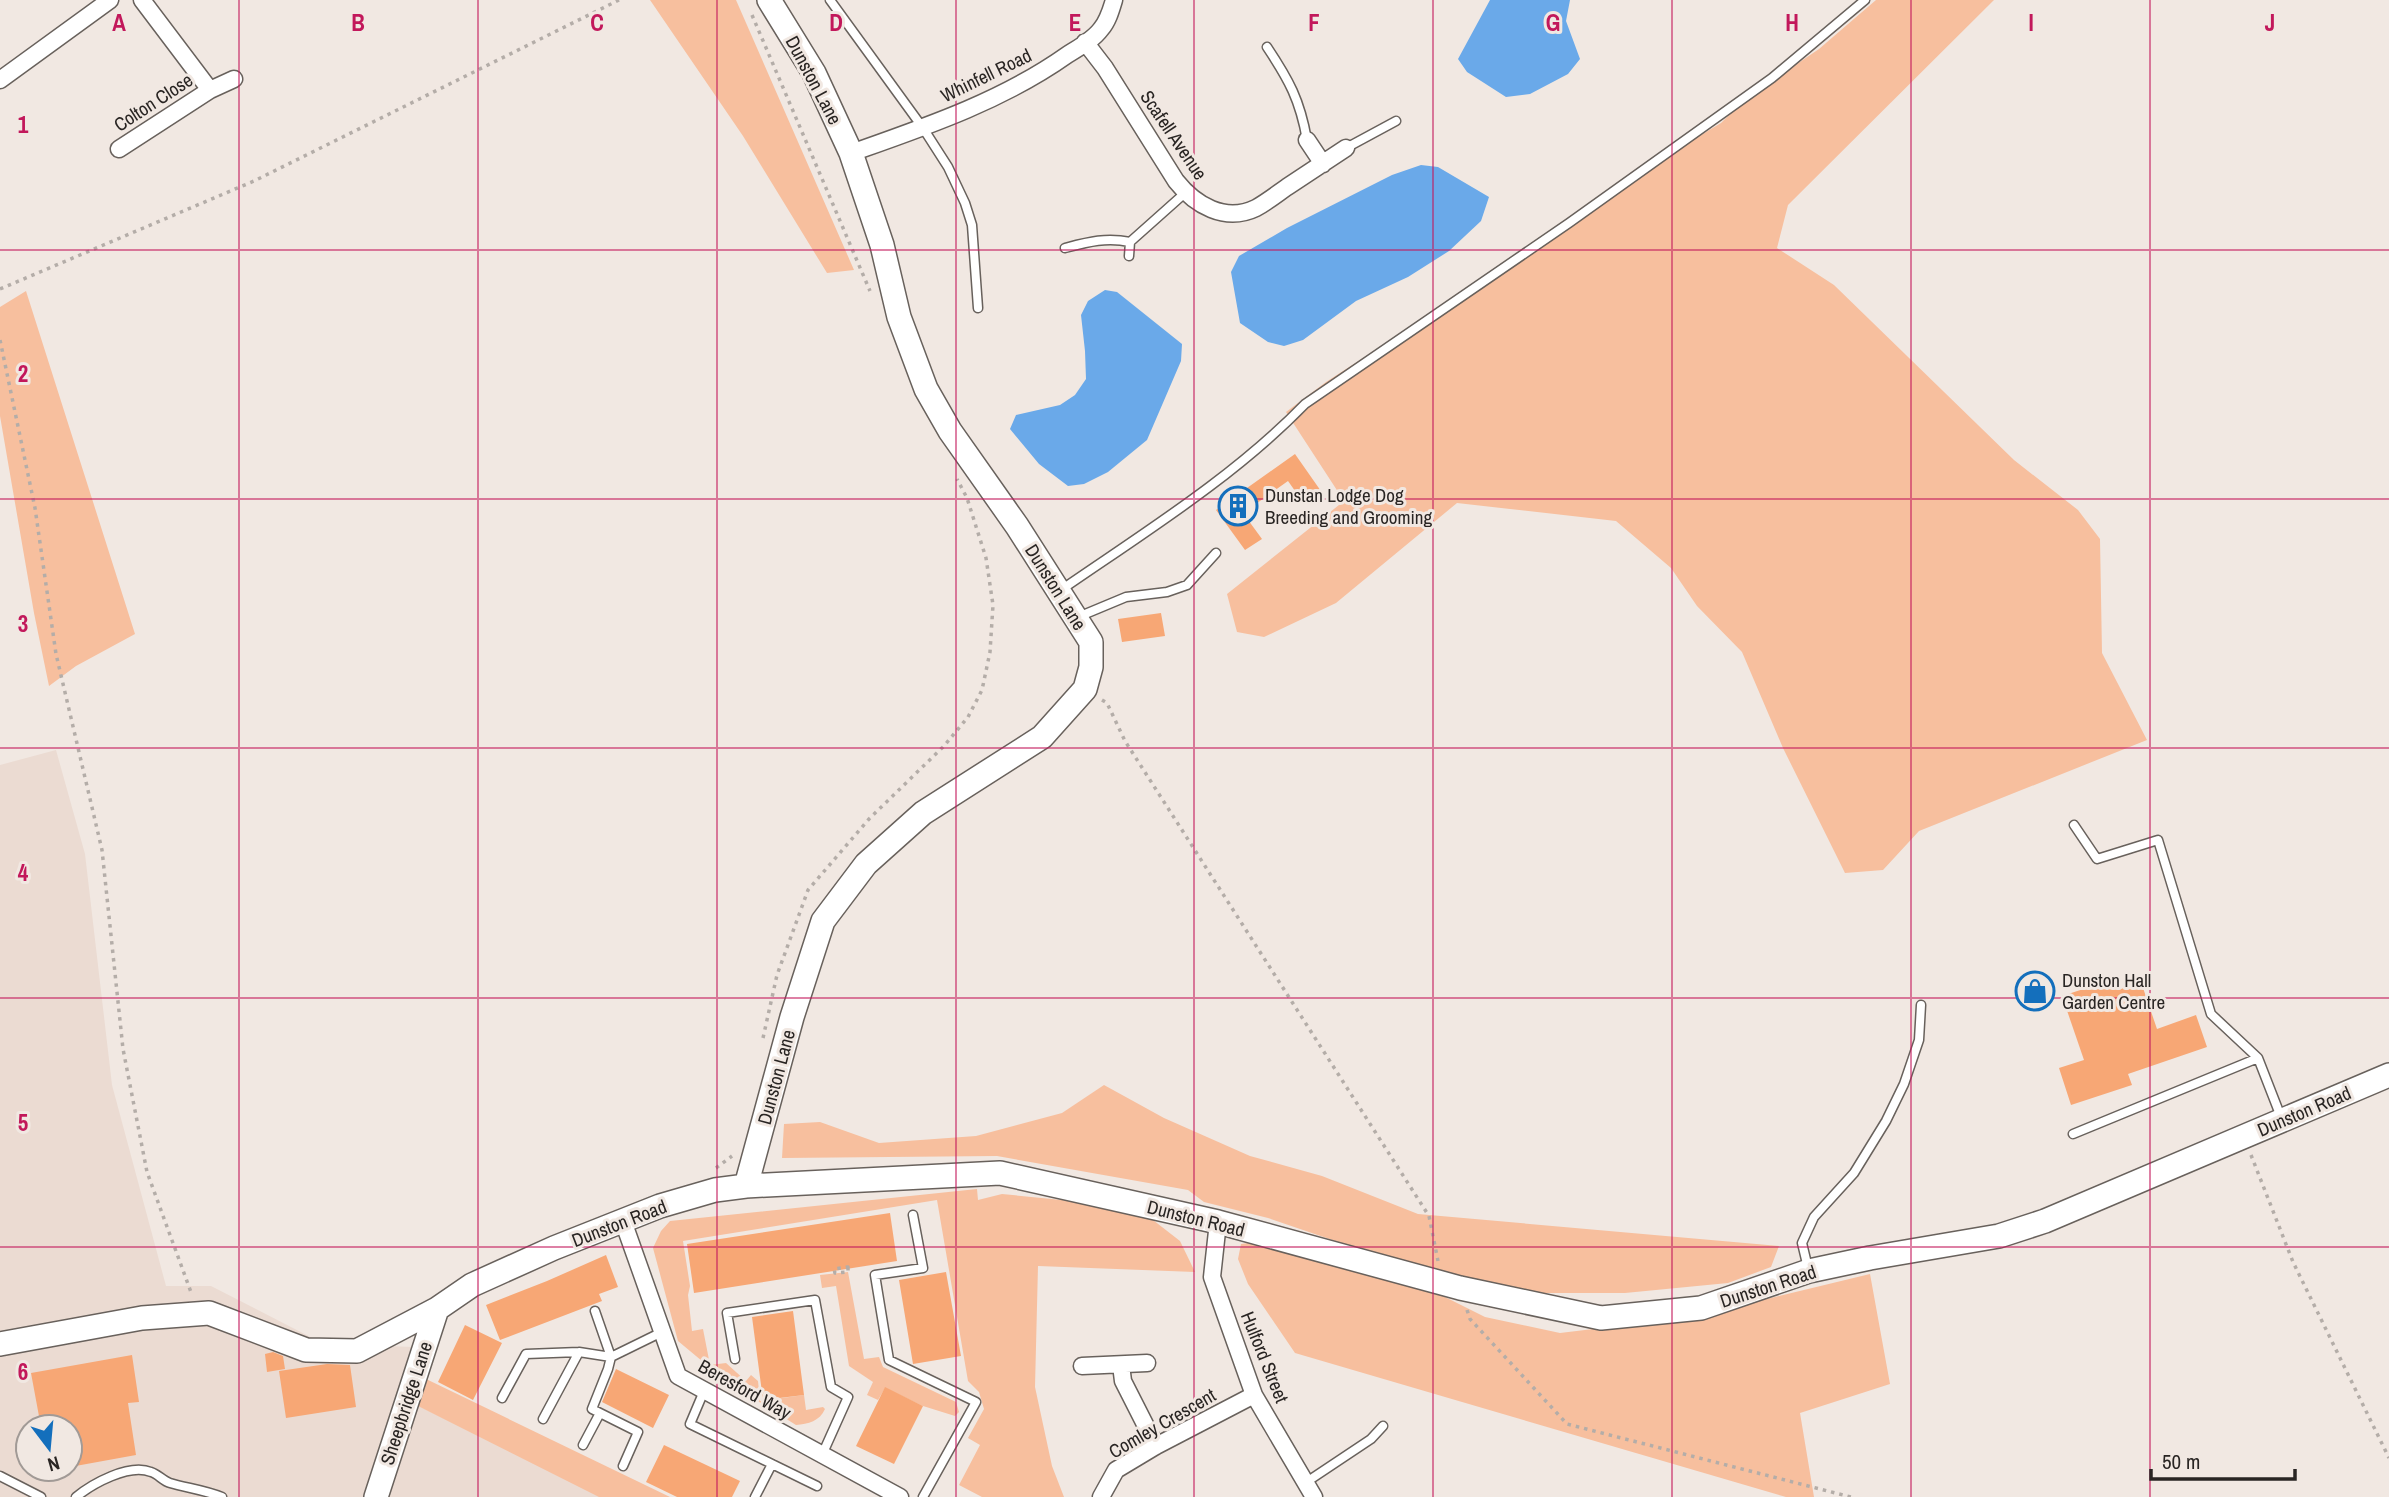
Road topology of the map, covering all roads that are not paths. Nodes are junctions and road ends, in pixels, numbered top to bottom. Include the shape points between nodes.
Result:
1 (110, 0) edge
2 (142, 0) edge
3 (830, 0) edge
4 (1114, 0) edge
5 (1865, 0) edge
6 (760, 6) edge
7 (1085, 42) junction
8 (1268, 47) dead end
9 (234, 79) dead end
10 (0, 80) edge
11 (210, 90) junction
12 (1396, 121) dead end
13 (923, 128) junction
14 (1307, 140) joint
15 (1346, 148) joint
16 (119, 149) dead end
17 (851, 153) junction
18 (1323, 163) junction
19 (1185, 193) junction
20 (1130, 242) junction
21 (1065, 248) dead end
22 (1129, 256) dead end
23 (978, 308) dead end
24 (1216, 553) dead end
25 (1059, 592) junction
26 (1076, 618) junction
27 (2074, 825) dead end
28 (1921, 1005) dead end
29 (2258, 1058) junction
30 (2389, 1075) edge
31 (2282, 1120) junction
32 (2073, 1134) dead end
33 (746, 1186) junction
34 (913, 1215) dead end
35 (623, 1220) junction
36 (1218, 1222) junction
37 (1809, 1271) junction
38 (437, 1309) junction
39 (595, 1311) dead end
40 (662, 1332) junction
41 (0, 1344) edge
42 (579, 1353) junction
43 (611, 1356) junction
44 (735, 1359) dead end
45 (1147, 1363) dead end
46 (1121, 1365) junction
47 (1082, 1366) dead end
48 (704, 1391) junction
49 (1254, 1395) junction
50 (502, 1398) dead end
51 (600, 1413) junction
52 (543, 1419) dead end
53 (1383, 1426) dead end
54 (583, 1445) dead end
55 (1156, 1446) junction
56 (822, 1456) junction
57 (772, 1464) junction
58 (622, 1466) dead end
59 (0, 1476) edge
60 (817, 1486) dead end
61 (1309, 1490) edge
62 (41, 1497) edge
63 (76, 1497) edge
64 (222, 1497) edge
65 (376, 1497) edge
66 (755, 1497) edge
67 (900, 1497) edge
68 (923, 1497) edge
69 (1101, 1497) edge

1 - 10 street
2 - 11 street, Colton Close
3 - 13 lane
4 - 7 street, Whinfell Road via 1100,30
5 - 25 lane via 1772,78 1305,404 1276,434 1179,510
6 - 17 main road, Dunston Lane via 814,73
7 - 13 street, Whinfell Road via 1007,91
7 - 19 street, Scafell Avenue
8 - 14 lane via 1300,105
9 - 11 street, Colton Close
11 - 16 street, Colton Close
12 - 15 lane
13 - 17 street, Whinfell Road
13 - 23 lane via 948,167 972,225
14 - 18 street
15 - 18 street, Scafell Avenue
17 - 25 main road, Dunston Lane via 882,244 899,317 926,389
18 - 19 street, Scafell Avenue via 1254,209 1216,213
19 - 20 lane
20 - 21 lane via 1096,240
20 - 22 lane
24 - 26 lane via 1187,585 1126,597
25 - 26 main road, Dunston Lane
26 - 33 main road, Dunston Lane via 1091,642 1085,690 1042,737 923,813 866,864 822,921
27 - 29 lane via 2097,859 2158,840 2211,1014
28 - 37 lane via 1919,1040 1886,1121 1854,1172 1814,1217 1802,1243
29 - 31 lane
29 - 32 lane
30 - 31 main road, Dunston Road
31 - 37 main road, Dunston Road via 2045,1222 1999,1236
33 - 35 main road, Dunston Road via 660,1206
33 - 36 main road, Dunston Road via 1000,1173
34 - 68 lane via 923,1268 875,1275 889,1360 976,1402
35 - 38 main road, Dunston Road via 472,1285
35 - 40 street, Beresford Way
36 - 37 main road, Dunston Road via 1460,1288 1601,1318 1701,1308
36 - 49 street, Hulford Street via 1212,1277
38 - 41 main road, Dunston Road via 358,1351 306,1350 209,1313 142,1318
38 - 65 main road, Sheepbridge Lane
39 - 43 lane
40 - 43 lane
40 - 48 street, Beresford Way via 678,1376
42 - 43 lane
42 - 50 lane via 526,1354
42 - 52 lane
43 - 51 lane via 592,1409
44 - 56 lane via 727,1313 815,1300 831,1387 848,1397
45 - 46 street
46 - 47 street
46 - 55 street via 1123,1381
48 - 56 street, Beresford Way
48 - 57 lane via 690,1424
49 - 55 street, Comley Crescent
49 - 61 street, Hulford Street
51 - 54 lane
51 - 58 lane via 638,1432
53 - 61 lane
55 - 69 street, Comley Crescent via 1116,1470
56 - 67 street, Beresford Way
57 - 60 lane
57 - 66 lane
59 - 62 lane
63 - 64 lane via 106,1478 137,1470

